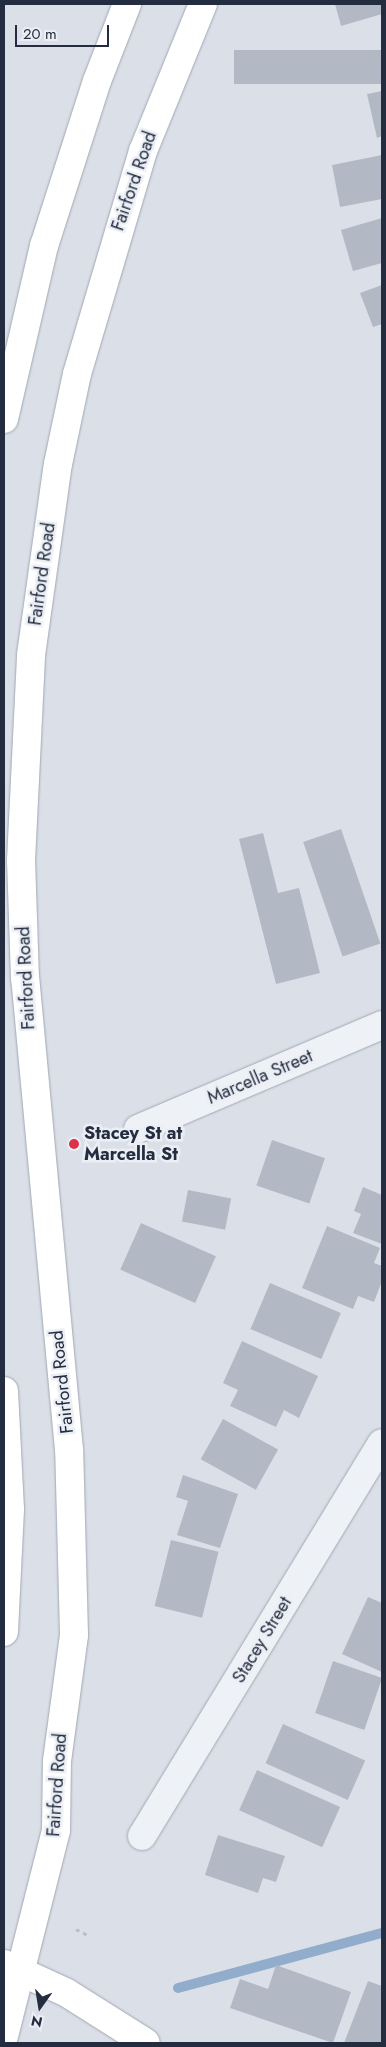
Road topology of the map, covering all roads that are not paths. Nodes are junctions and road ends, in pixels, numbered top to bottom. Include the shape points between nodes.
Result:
1 (127, 4) edge
2 (203, 4) edge
3 (4, 419) edge
4 (382, 1026) edge
5 (138, 1129) dead end
6 (4, 1391) edge
7 (382, 1443) edge
8 (4, 1632) edge
9 (142, 1836) dead end
10 (12, 1967) edge
11 (4, 2036) edge
12 (146, 2043) edge

1 - 3 main road via 97,80 44,246
2 - 10 main road, Fairford Road via 143,151 76,374 58,464 31,655 21,862 25,979 69,1450 74,1635 57,1761 56,1830
4 - 5 street, Marcella Street
6 - 8 main road via 10,1509
7 - 9 street, Stacey Street
10 - 11 main road
10 - 12 main road via 67,1993

